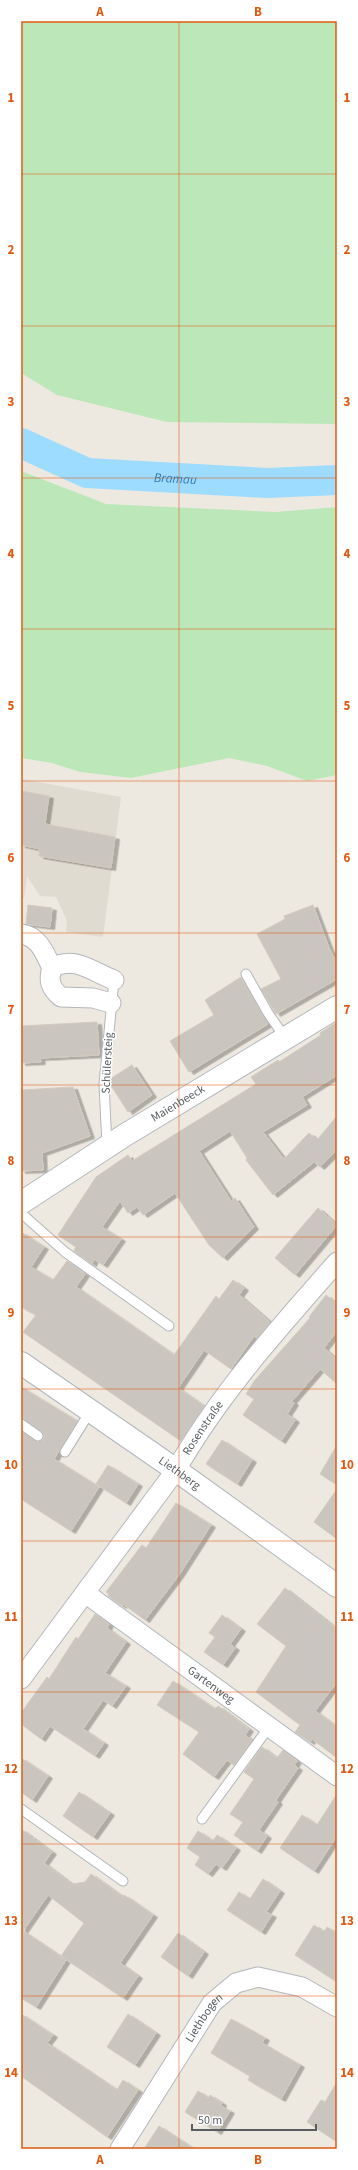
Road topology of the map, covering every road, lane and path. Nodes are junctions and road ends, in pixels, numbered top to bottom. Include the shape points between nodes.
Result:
1 (21, 934) edge
2 (52, 968) junction
3 (246, 974) dead end
4 (114, 980) joint
5 (111, 1003) junction
6 (337, 1007) edge
7 (286, 1039) junction
8 (108, 1147) junction
9 (21, 1203) edge
10 (21, 1213) edge
11 (337, 1262) edge
12 (169, 1326) dead end
13 (21, 1363) edge
14 (91, 1410) junction
15 (21, 1424) edge
16 (38, 1436) dead end
17 (65, 1452) dead end
18 (176, 1470) junction
19 (337, 1586) edge
20 (84, 1593) junction
21 (23, 1672) edge
22 (269, 1727) junction
23 (337, 1776) edge
24 (21, 1809) edge
25 (202, 1819) dead end
26 (123, 1881) dead end
27 (337, 2007) edge
28 (120, 2149) edge

1 - 2 street via 40,944
2 - 4 street via 67,962 79,964
2 - 5 street via 49,977 51,986 61,997 93,998
3 - 7 lane
4 - 5 lane, Schülersteig
5 - 8 lane, Schülersteig via 104,1084
6 - 7 street, Maienbeeck
7 - 8 street, Maienbeeck
8 - 9 street, Maienbeeck
10 - 12 lane via 65,1252
11 - 18 street, Rosenstraße via 242,1372 191,1443
13 - 14 street, Liethberg
14 - 17 lane
14 - 18 street, Liethberg
15 - 16 lane
18 - 19 street, Liethberg
18 - 20 street, Rosenstraße
20 - 21 street, Rosenstraße
20 - 22 street, Gartenweg
22 - 23 street, Gartenweg
22 - 25 lane
24 - 26 lane
27 - 28 street, Liethbogen via 302,1987 258,1977 236,1983 212,2003

